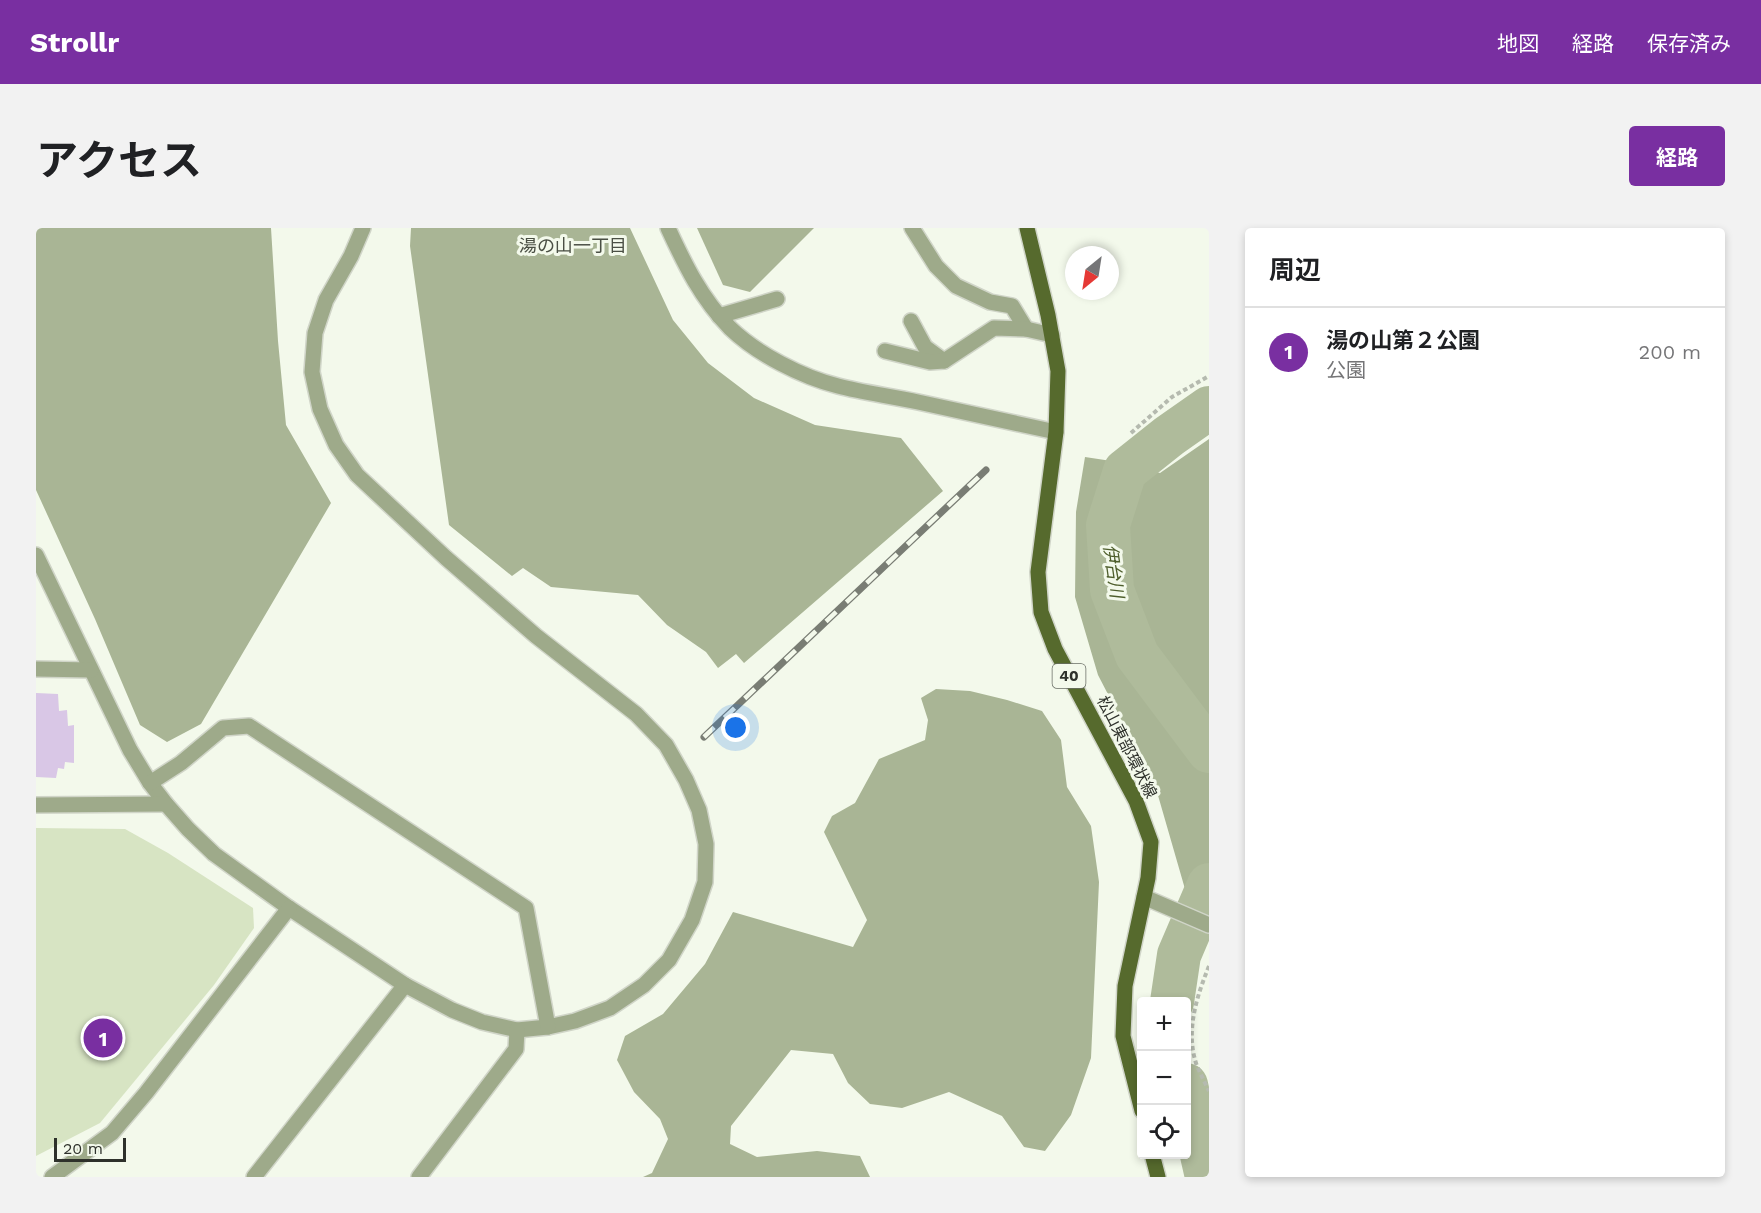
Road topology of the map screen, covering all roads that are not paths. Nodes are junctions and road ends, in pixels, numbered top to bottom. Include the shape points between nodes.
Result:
1 (363, 228) edge
2 (668, 228) edge
3 (912, 228) edge
4 (1027, 228) edge
5 (777, 299) dead end
6 (719, 316) junction
7 (911, 321) dead end
8 (1026, 330) junction
9 (1052, 335) junction
10 (885, 351) dead end
11 (944, 361) junction
12 (1056, 432) junction
13 (36, 555) edge
14 (36, 669) edge
15 (91, 670) junction
16 (150, 783) junction
17 (166, 804) junction
18 (36, 805) edge
19 (1144, 897) junction
20 (289, 908) junction
21 (1209, 925) edge
22 (405, 985) junction
23 (548, 1027) junction
24 (517, 1030) junction
25 (1140, 1105) edge
26 (1153, 1159) edge
27 (52, 1177) edge
28 (254, 1177) edge
29 (419, 1177) edge
30 (1158, 1177) edge

1 - 23 street via 326,300 315,333 312,372 320,409 336,445 357,475 446,558 536,636 636,714 666,745 699,810 706,844 705,882 692,920 669,960 644,985 610,1008
2 - 6 street via 688,272
3 - 8 street via 936,266 956,286 990,302 1012,306
4 - 9 main road, 松山東部環状線 / 40
5 - 6 street
6 - 12 street via 760,352 837,386
7 - 11 street via 925,347
8 - 9 street
8 - 11 street via 993,328
9 - 12 main road, 松山東部環状線 / 40 via 1058,371
10 - 11 street via 930,362
12 - 19 main road, 松山東部環状線 / 40 via 1038,572 1041,612 1055,649 1136,801 1151,842
13 - 15 street
14 - 15 street
15 - 16 street
16 - 17 street
16 - 23 street via 223,728 249,726 526,908
17 - 18 street
17 - 20 street via 214,854
19 - 21 street
19 - 25 main road, 松山東部環状線 / 40 via 1125,986 1123,1036
20 - 22 street
20 - 27 street via 112,1133
22 - 24 street via 452,1010
22 - 28 street
23 - 24 street
24 - 29 street via 516,1049
26 - 30 main road

